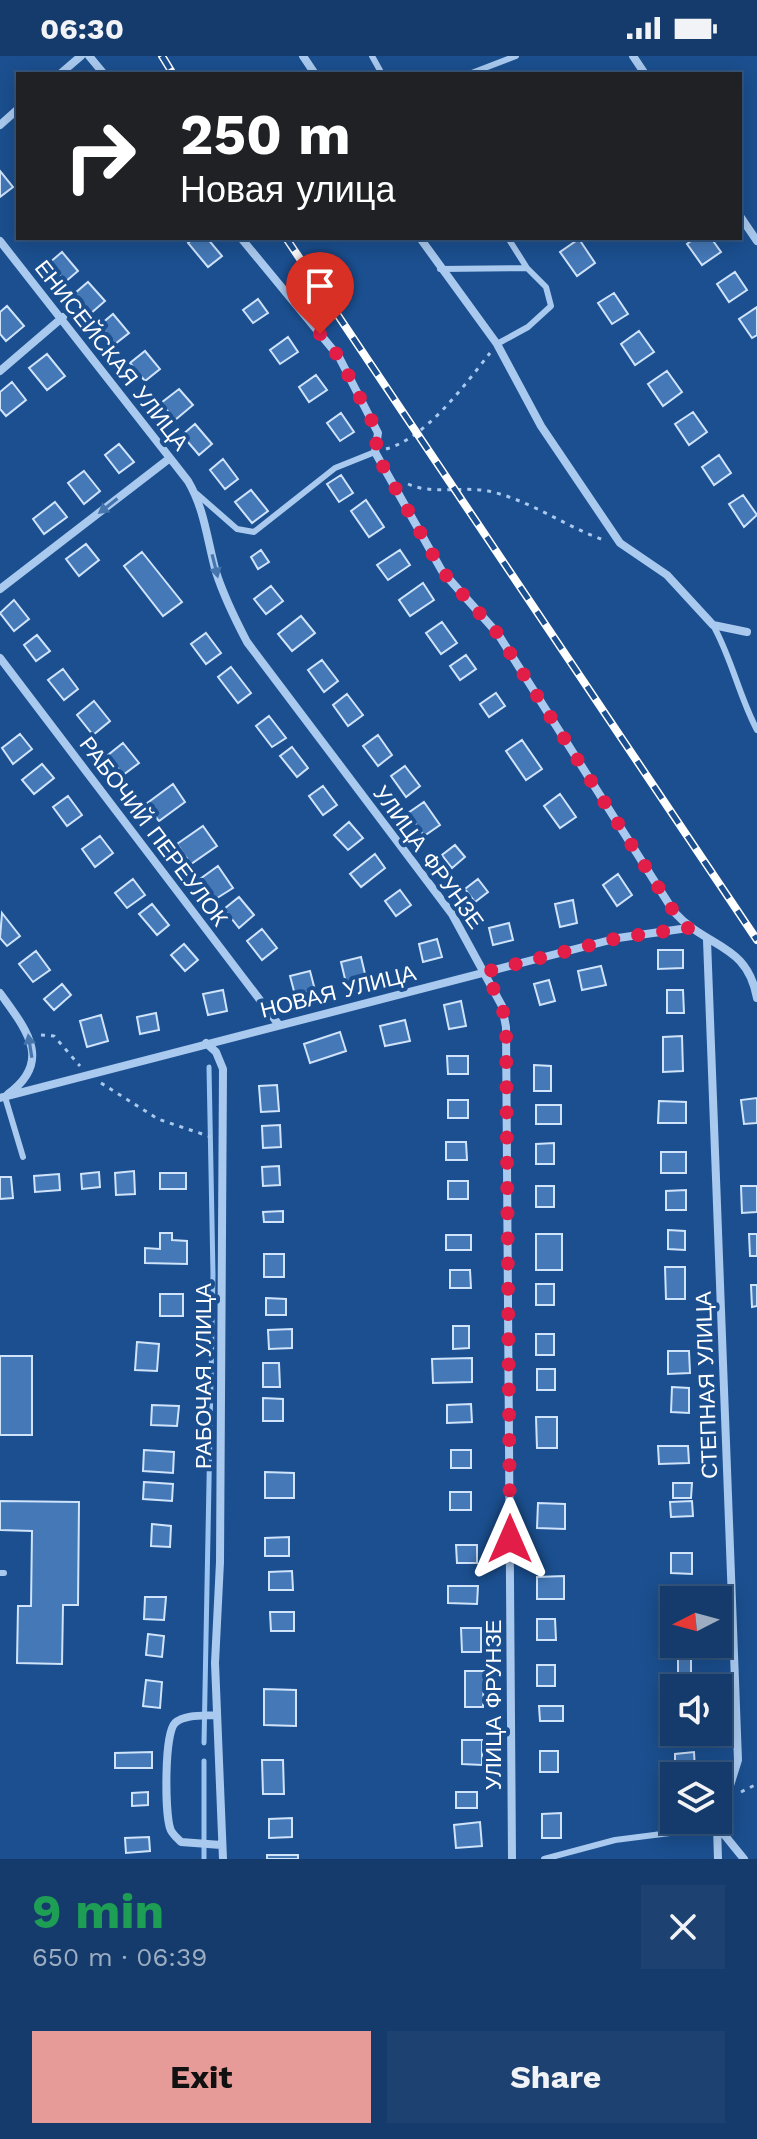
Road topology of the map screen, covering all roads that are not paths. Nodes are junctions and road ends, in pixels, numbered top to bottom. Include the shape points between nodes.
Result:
1 (81, 56) edge
2 (89, 56) edge
3 (516, 56) edge
4 (62, 72) edge
5 (102, 72) edge
6 (474, 72) edge
7 (16, 111) edge
8 (0, 125) edge
9 (742, 219) edge
10 (243, 240) edge
11 (421, 240) edge
12 (509, 240) edge
13 (0, 241) edge
14 (757, 241) edge
15 (527, 268) junction
16 (440, 269) junction
17 (63, 317) junction
18 (497, 344) junction
19 (0, 371) edge
20 (375, 452) junction
21 (170, 458) junction
22 (194, 492) junction
23 (0, 589) edge
24 (713, 625) junction
25 (747, 632) joint
26 (757, 636) edge
27 (0, 658) edge
28 (757, 730) edge
29 (688, 928) junction
30 (707, 940) junction
31 (485, 972) junction
32 (0, 993) edge
33 (757, 998) edge
34 (279, 1025) junction
35 (206, 1043) junction
36 (2, 1098) edge
37 (23, 1157) dead end
38 (217, 1715) junction
39 (732, 1782) edge
40 (662, 1834) edge
41 (717, 1834) edge
42 (723, 1834) edge
43 (221, 1845) junction
44 (223, 1859) edge
45 (512, 1859) edge
46 (544, 1859) edge
47 (718, 1859) edge
48 (744, 1859) edge

1 - 4 street
2 - 5 street
3 - 6 lane
7 - 8 street
9 - 14 street
10 - 20 street via 339,357 378,433
11 - 16 street
12 - 15 lane
13 - 17 street, ЕНИСЕЙСКАЯ УЛИЦА
15 - 16 lane
15 - 18 lane via 546,287 551,306
16 - 18 street
17 - 19 street
17 - 21 street, ЕНИСЕЙСКАЯ УЛИЦА
18 - 24 street via 541,426 620,543 667,575
20 - 22 lane via 335,468 254,532 237,529
20 - 29 street via 442,571 498,634
21 - 22 street, ЕНИСЕЙСКАЯ УЛИЦА
21 -> 23 street
22 -> 31 street, УЛИЦА ФРУНЗЕ via 205,517 215,570 247,642 452,914
24 - 25 street
24 - 28 lane
25 - 26 lane
27 - 34 street, РАБОЧИЙ ПЕРЕУЛОК
29 - 30 street
29 - 31 street, НОВАЯ УЛИЦА via 618,938
30 - 33 street via 740,958 753,977
30 - 39 street, СТЕПНАЯ УЛИЦА via 738,1760
31 - 34 street, НОВАЯ УЛИЦА
31 - 45 street, УЛИЦА ФРУНЗЕ via 506,1027
36 -> 32 street via 31,1071 29,1034
34 - 35 street, НОВАЯ УЛИЦА
35 - 36 street, НОВАЯ УЛИЦА
35 - 38 street, РАБОЧАЯ УЛИЦА via 223,1069
36 - 37 lane
38 - 43 street, РАБОЧАЯ УЛИЦА
38 - 43 street via 173,1725 167,1763 170,1830 181,1842
40 - 46 lane
41 - 47 street, СТЕПНАЯ УЛИЦА
42 - 48 street
43 - 44 street, РАБОЧАЯ УЛИЦА

